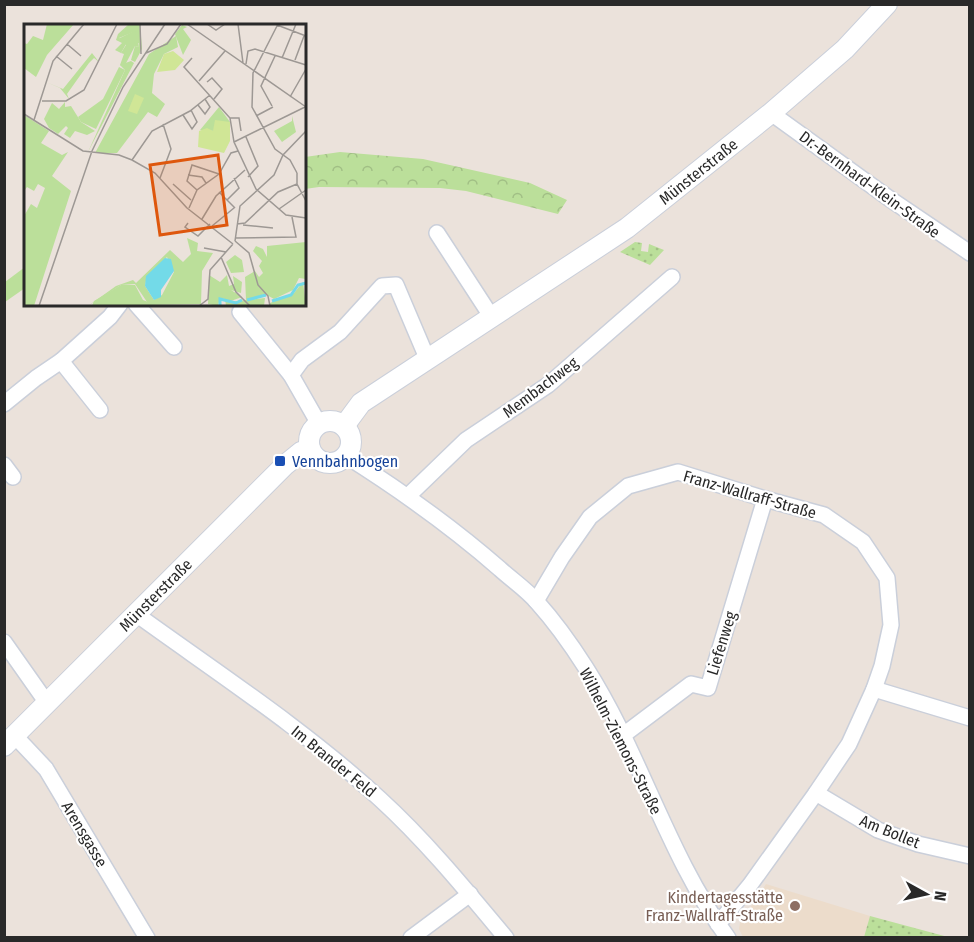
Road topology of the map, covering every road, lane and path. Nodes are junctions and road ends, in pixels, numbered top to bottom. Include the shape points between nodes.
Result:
1 (886, 4) edge
2 (771, 113) junction
3 (437, 233) dead end
4 (969, 254) edge
5 (672, 277) dead end
6 (118, 306) edge
7 (138, 306) edge
8 (240, 312) dead end
9 (491, 316) junction
10 (174, 347) dead end
11 (428, 358) junction
12 (61, 361) junction
13 (291, 375) junction
14 (4, 404) edge
15 (100, 410) dead end
16 (319, 424) junction
17 (344, 426) junction
18 (310, 449) junction
19 (346, 456) junction
20 (408, 496) junction
21 (765, 500) junction
22 (536, 601) junction
23 (136, 614) junction
24 (4, 642) edge
25 (874, 689) junction
26 (47, 703) junction
27 (969, 718) edge
28 (622, 736) junction
29 (10, 741) edge
30 (816, 793) junction
31 (969, 856) edge
32 (470, 894) junction
33 (718, 924) junction
34 (147, 938) edge
35 (411, 938) edge
36 (506, 938) edge
37 (728, 938) edge

1 - 2 street, Münsterstraße via 845,48
2 - 4 street, Dr.-Bernhard-Klein-Straße
2 - 9 street, Münsterstraße via 627,228
3 - 9 street
5 - 20 street, Membachweg via 548,385 466,440
6 - 12 street
7 - 10 street
8 - 13 street
9 - 11 street, Münsterstraße
11 - 13 street via 396,285 386,285 340,332 302,360
11 - 17 street, Münsterstraße via 361,403
12 - 14 street
12 - 15 street
13 - 16 street
16 - 17 street via 331,421
16 - 18 street via 309,439
17 - 19 street via 351,442
18 - 19 street via 316,458 327,462
18 - 23 street, Münsterstraße via 285,465
19 - 20 street, Wilhelm-Ziemons-Straße
20 - 22 street, Wilhelm-Ziemons-Straße
21 - 22 street, Franz-Wallraff-Straße via 678,472 628,486 590,517
21 - 25 street, Franz-Wallraff-Straße via 824,514 863,542 887,578 891,625
21 - 28 street, Liefenweg via 708,688 691,684
22 - 28 street, Wilhelm-Ziemons-Straße via 586,668
23 - 26 street, Münsterstraße
23 - 32 street, Im Brander Feld via 329,754 425,842
24 - 26 street
25 - 27 street
25 - 30 street, Franz-Wallraff-Straße via 849,744
26 - 29 street, Münsterstraße
28 - 33 street, Wilhelm-Ziemons-Straße via 674,849
29 - 34 street, Arensgasse via 46,770
30 - 31 street, Am Bollet via 878,830
30 - 33 street, Franz-Wallraff-Straße
32 - 35 street
32 - 36 street, Im Brander Feld
33 - 37 street, Wilhelm-Ziemons-Straße

